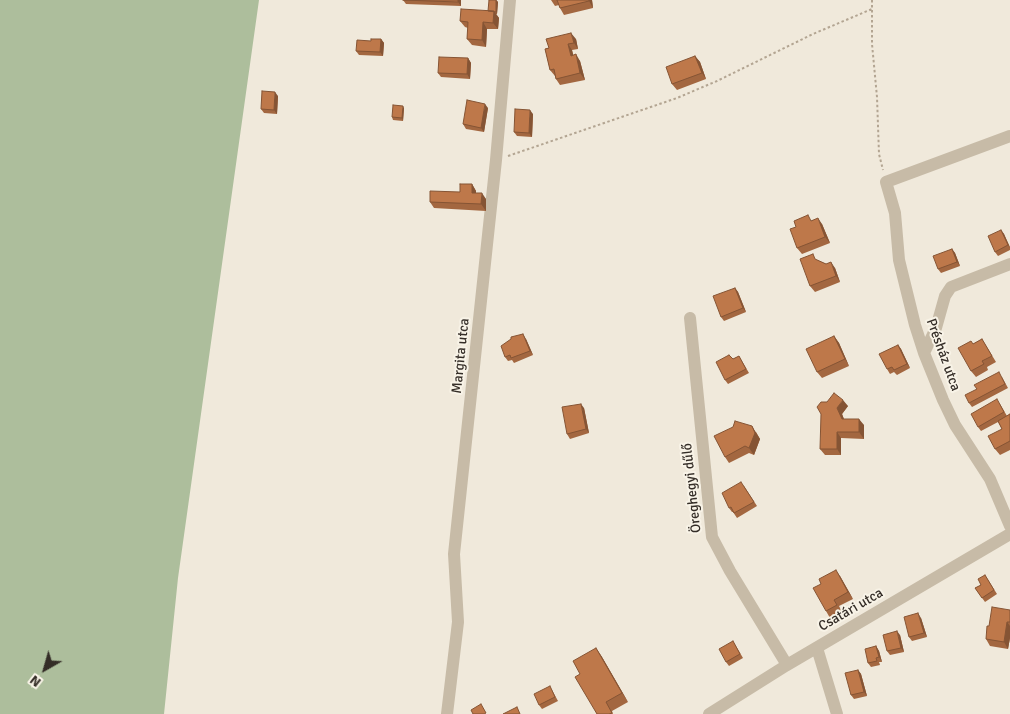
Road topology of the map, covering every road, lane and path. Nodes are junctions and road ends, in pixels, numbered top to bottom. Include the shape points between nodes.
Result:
1 (510, 0) edge
2 (872, 0) edge
3 (872, 9) junction
4 (1010, 136) edge
5 (496, 160) junction
6 (886, 182) junction
7 (1010, 264) edge
8 (690, 318) dead end
9 (924, 353) junction
10 (1010, 526) edge
11 (1010, 534) edge
12 (818, 648) junction
13 (787, 665) junction
14 (447, 714) edge
15 (709, 714) edge
16 (837, 714) edge

1 - 5 street, Margita utca
2 - 3 path
3 - 5 path via 677,98
3 - 6 path via 879,154
4 - 6 street
5 - 14 street, Margita utca via 454,554 458,622
6 - 9 street, Présház utca via 895,213 899,260
7 - 9 street via 951,287
8 - 13 street, Öreghegyi dűlő via 710,531 726,564
9 - 10 street, Présház utca via 955,425 990,479
11 - 12 street, Csatári utca
12 - 13 street, Csatári utca
12 - 16 street
13 - 15 street, Csatári utca

